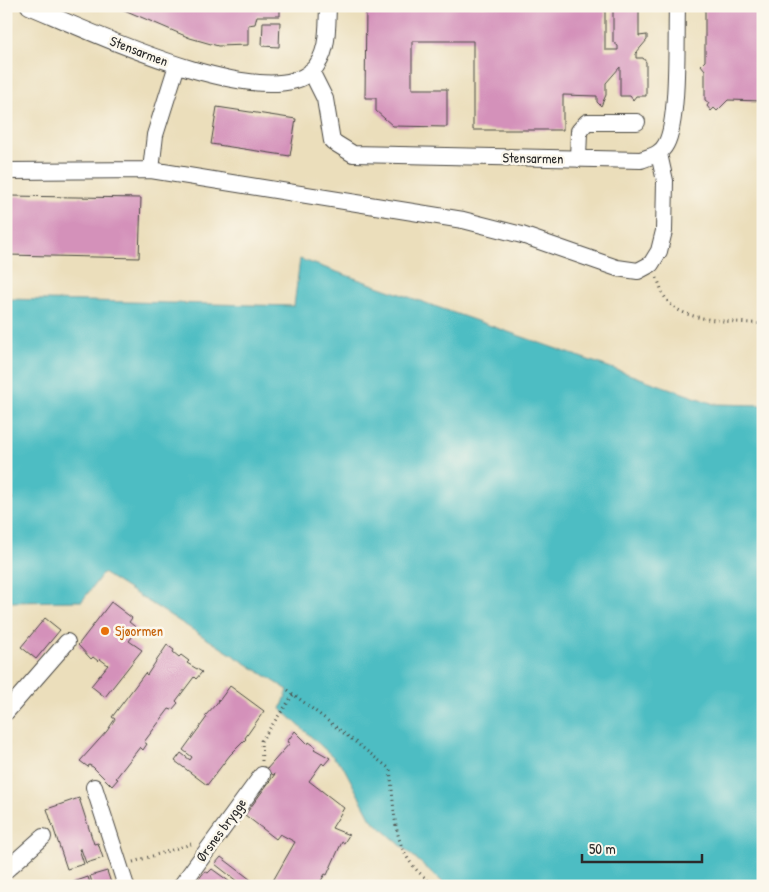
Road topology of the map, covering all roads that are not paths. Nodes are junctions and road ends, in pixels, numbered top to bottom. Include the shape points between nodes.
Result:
1 (29, 6) edge
2 (328, 6) edge
3 (677, 6) edge
4 (177, 65) junction
5 (311, 71) junction
6 (637, 122) dead end
7 (659, 154) junction
8 (578, 158) junction
9 (151, 170) junction
10 (6, 171) edge
11 (67, 642) dead end
12 (6, 712) edge
13 (262, 776) road end
14 (94, 788) dead end
15 (43, 837) dead end
16 (6, 870) edge
17 (126, 886) edge
18 (181, 886) edge

1 - 4 street, Stensarmen
2 - 5 street via 326,41 322,56
3 - 7 street via 673,124
4 - 5 street, Stensarmen via 199,73 246,82 289,82
4 - 9 street via 155,135
5 - 8 street, Stensarmen via 325,99 332,141 353,154
6 - 8 street via 587,122 579,131
7 - 8 street, Stensarmen via 641,160
7 - 9 street via 665,181 664,231 659,251 651,264 638,271 617,268 522,235 463,220
9 - 10 street
11 - 12 street
13 - 18 street, Ørsnes brygge
14 - 17 street
15 - 16 street

